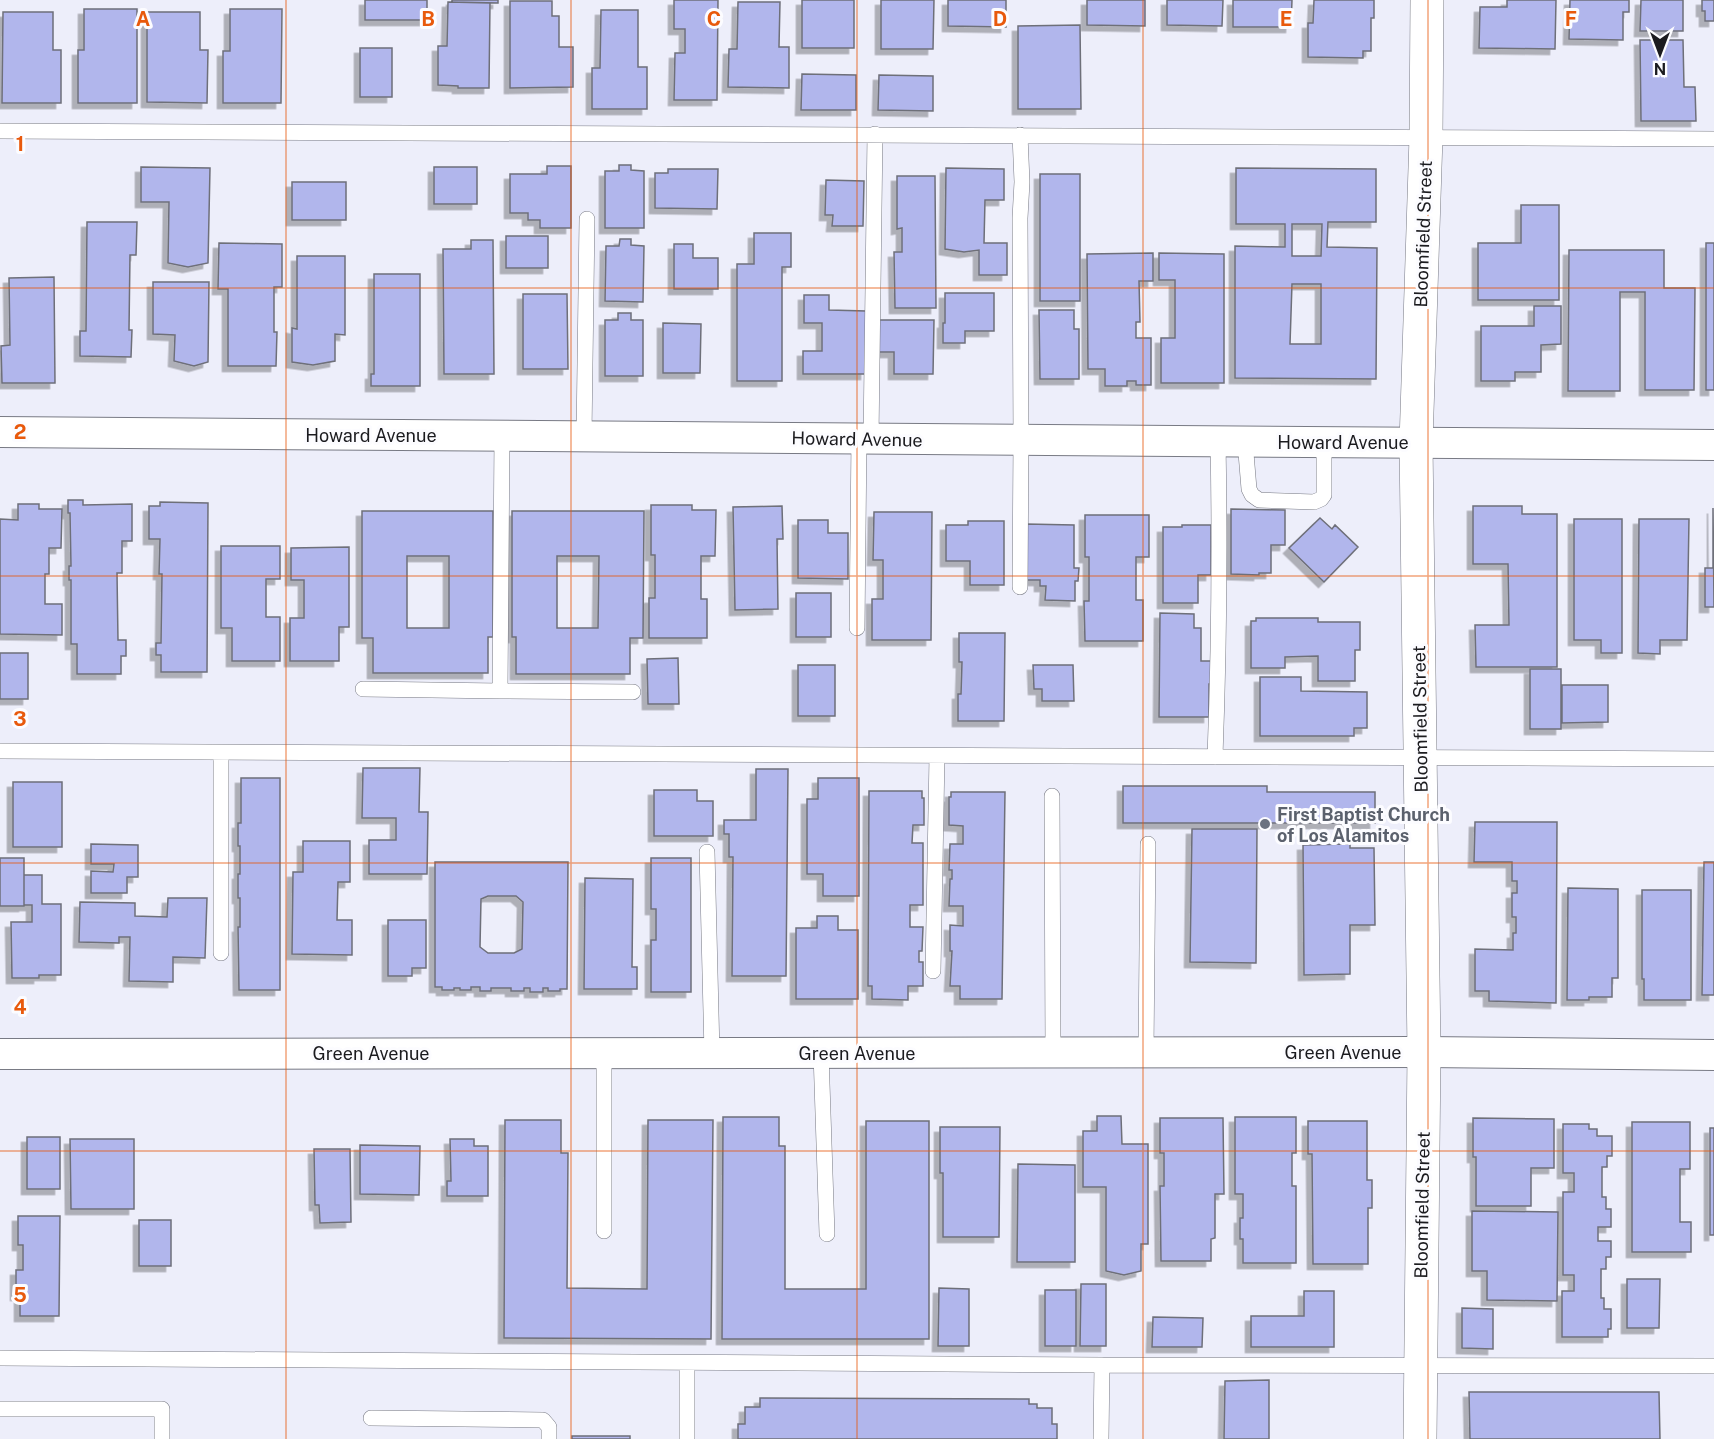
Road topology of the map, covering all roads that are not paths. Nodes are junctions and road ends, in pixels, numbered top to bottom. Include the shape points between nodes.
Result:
1 (1427, 0) edge
2 (0, 131) edge
3 (875, 134) junction
4 (1020, 135) junction
5 (1426, 137) junction
6 (1714, 139) edge
7 (587, 219) dead end
8 (0, 432) edge
9 (502, 436) junction
10 (584, 436) junction
11 (865, 439) junction
12 (1021, 440) junction
13 (1232, 441) junction
14 (1323, 442) junction
15 (1416, 443) junction
16 (1714, 445) edge
17 (1020, 587) dead end
18 (857, 628) dead end
19 (363, 688) dead end
20 (500, 691) junction
21 (633, 692) dead end
22 (0, 751) edge
23 (222, 753) junction
24 (937, 756) junction
25 (1215, 757) junction
26 (1420, 758) junction
27 (1714, 759) edge
28 (1052, 796) dead end
29 (1148, 844) dead end
30 (707, 852) dead end
31 (222, 953) dead end
32 (933, 971) dead end
33 (1053, 1052) junction
34 (1146, 1052) junction
35 (1424, 1052) junction
36 (604, 1053) junction
37 (712, 1053) junction
38 (821, 1053) junction
39 (0, 1054) edge
40 (1714, 1055) edge
41 (604, 1231) dead end
42 (826, 1234) dead end
43 (0, 1358) edge
44 (687, 1363) junction
45 (1101, 1365) junction
46 (1420, 1366) junction
47 (1714, 1366) edge
48 (0, 1409) edge
49 (371, 1418) dead end
50 (162, 1439) edge
51 (549, 1439) edge
52 (687, 1439) edge
53 (1101, 1439) edge
54 (1420, 1439) edge

1 - 5 street, Bloomfield Street
2 - 3 lane
3 - 4 lane
3 - 11 lane
4 - 5 lane
4 - 12 lane
5 - 6 lane
5 - 15 street, Bloomfield Street
7 - 10 lane
8 - 9 street, Howard Avenue
9 - 10 street, Howard Avenue
9 - 20 lane
10 - 11 street, Howard Avenue
11 - 12 street, Howard Avenue
11 - 18 lane
12 - 13 street, Howard Avenue
12 - 17 lane
13 - 14 street, Howard Avenue
13 - 14 lane via 1252,495 1259,500 1314,502 1324,495
13 - 25 lane
14 - 15 street, Howard Avenue
15 - 16 street, Howard Avenue
15 - 26 street, Bloomfield Street
19 - 20 lane
20 - 21 lane
22 - 23 lane
23 - 24 lane
23 - 31 lane
24 - 25 lane
24 - 32 lane
25 - 26 lane
26 - 27 lane
26 - 35 street, Bloomfield Street
28 - 33 lane
29 - 34 lane
30 - 37 lane
33 - 34 street, Green Avenue
33 - 38 street, Green Avenue
34 - 35 street, Green Avenue
35 - 40 street, Green Avenue
35 - 46 street, Bloomfield Street
36 - 37 street, Green Avenue
36 - 39 street, Green Avenue
36 - 41 lane
37 - 38 street, Green Avenue
38 - 42 lane
43 - 44 lane
44 - 45 lane
44 - 52 lane
45 - 46 lane
45 - 53 lane
46 - 47 lane
46 - 54 street, Bloomfield Street
48 - 50 lane via 162,1409
49 - 51 lane via 543,1420 549,1428

